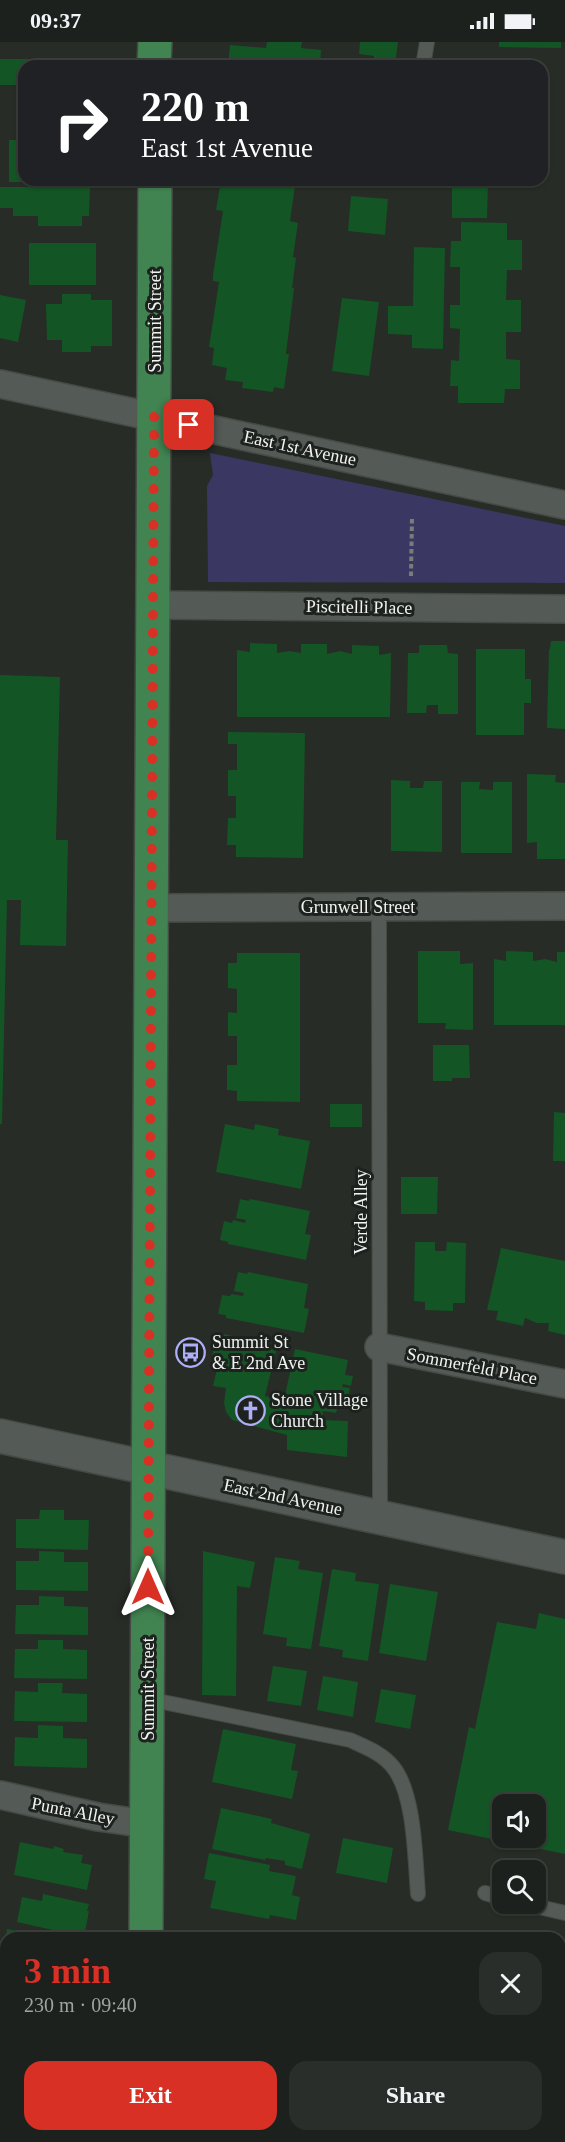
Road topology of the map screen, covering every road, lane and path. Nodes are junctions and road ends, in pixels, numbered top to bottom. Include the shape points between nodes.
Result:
1 (155, 42) edge
2 (428, 42) edge
3 (154, 60) edge
4 (424, 60) edge
5 (154, 186) edge
6 (0, 384) edge
7 (154, 417) junction
8 (565, 505) edge
9 (412, 517) dead end
10 (410, 583) dead end
11 (153, 605) junction
12 (565, 609) edge
13 (565, 906) edge
14 (379, 907) junction
15 (151, 908) junction
16 (379, 1347) junction
17 (565, 1384) edge
18 (0, 1436) edge
19 (148, 1468) junction
20 (380, 1517) junction
21 (565, 1557) edge
22 (148, 1699) junction
23 (0, 1795) edge
24 (147, 1824) junction
25 (485, 1893) dead end
26 (418, 1894) dead end
27 (492, 1895) edge
28 (546, 1909) edge
29 (565, 1913) edge
30 (146, 1932) edge

1 - 3 main road
2 - 4 lane
5 - 7 main road, Summit Street
6 - 7 street, East 1st Avenue
7 - 8 street, East 1st Avenue
7 - 11 main road, Summit Street
9 - 10 path
11 - 12 street, Piscitelli Place
11 - 15 main road, Summit Street
13 - 14 street, Grunwell Street
14 - 15 street, Grunwell Street
14 - 16 lane, Verde Alley
15 - 19 main road, Summit Street
16 - 17 street, Sommerfeld Place
16 - 20 lane, Verde Alley
18 - 19 street, East 2nd Avenue
19 - 20 street, East 2nd Avenue
19 - 22 main road, Summit Street
20 - 21 street, East 2nd Avenue
22 - 24 main road, Summit Street
22 - 26 lane via 350,1740 375,1751 393,1766 405,1786
23 - 24 street, Punta Alley
24 - 30 main road, Summit Street
25 - 27 lane
28 - 29 lane

